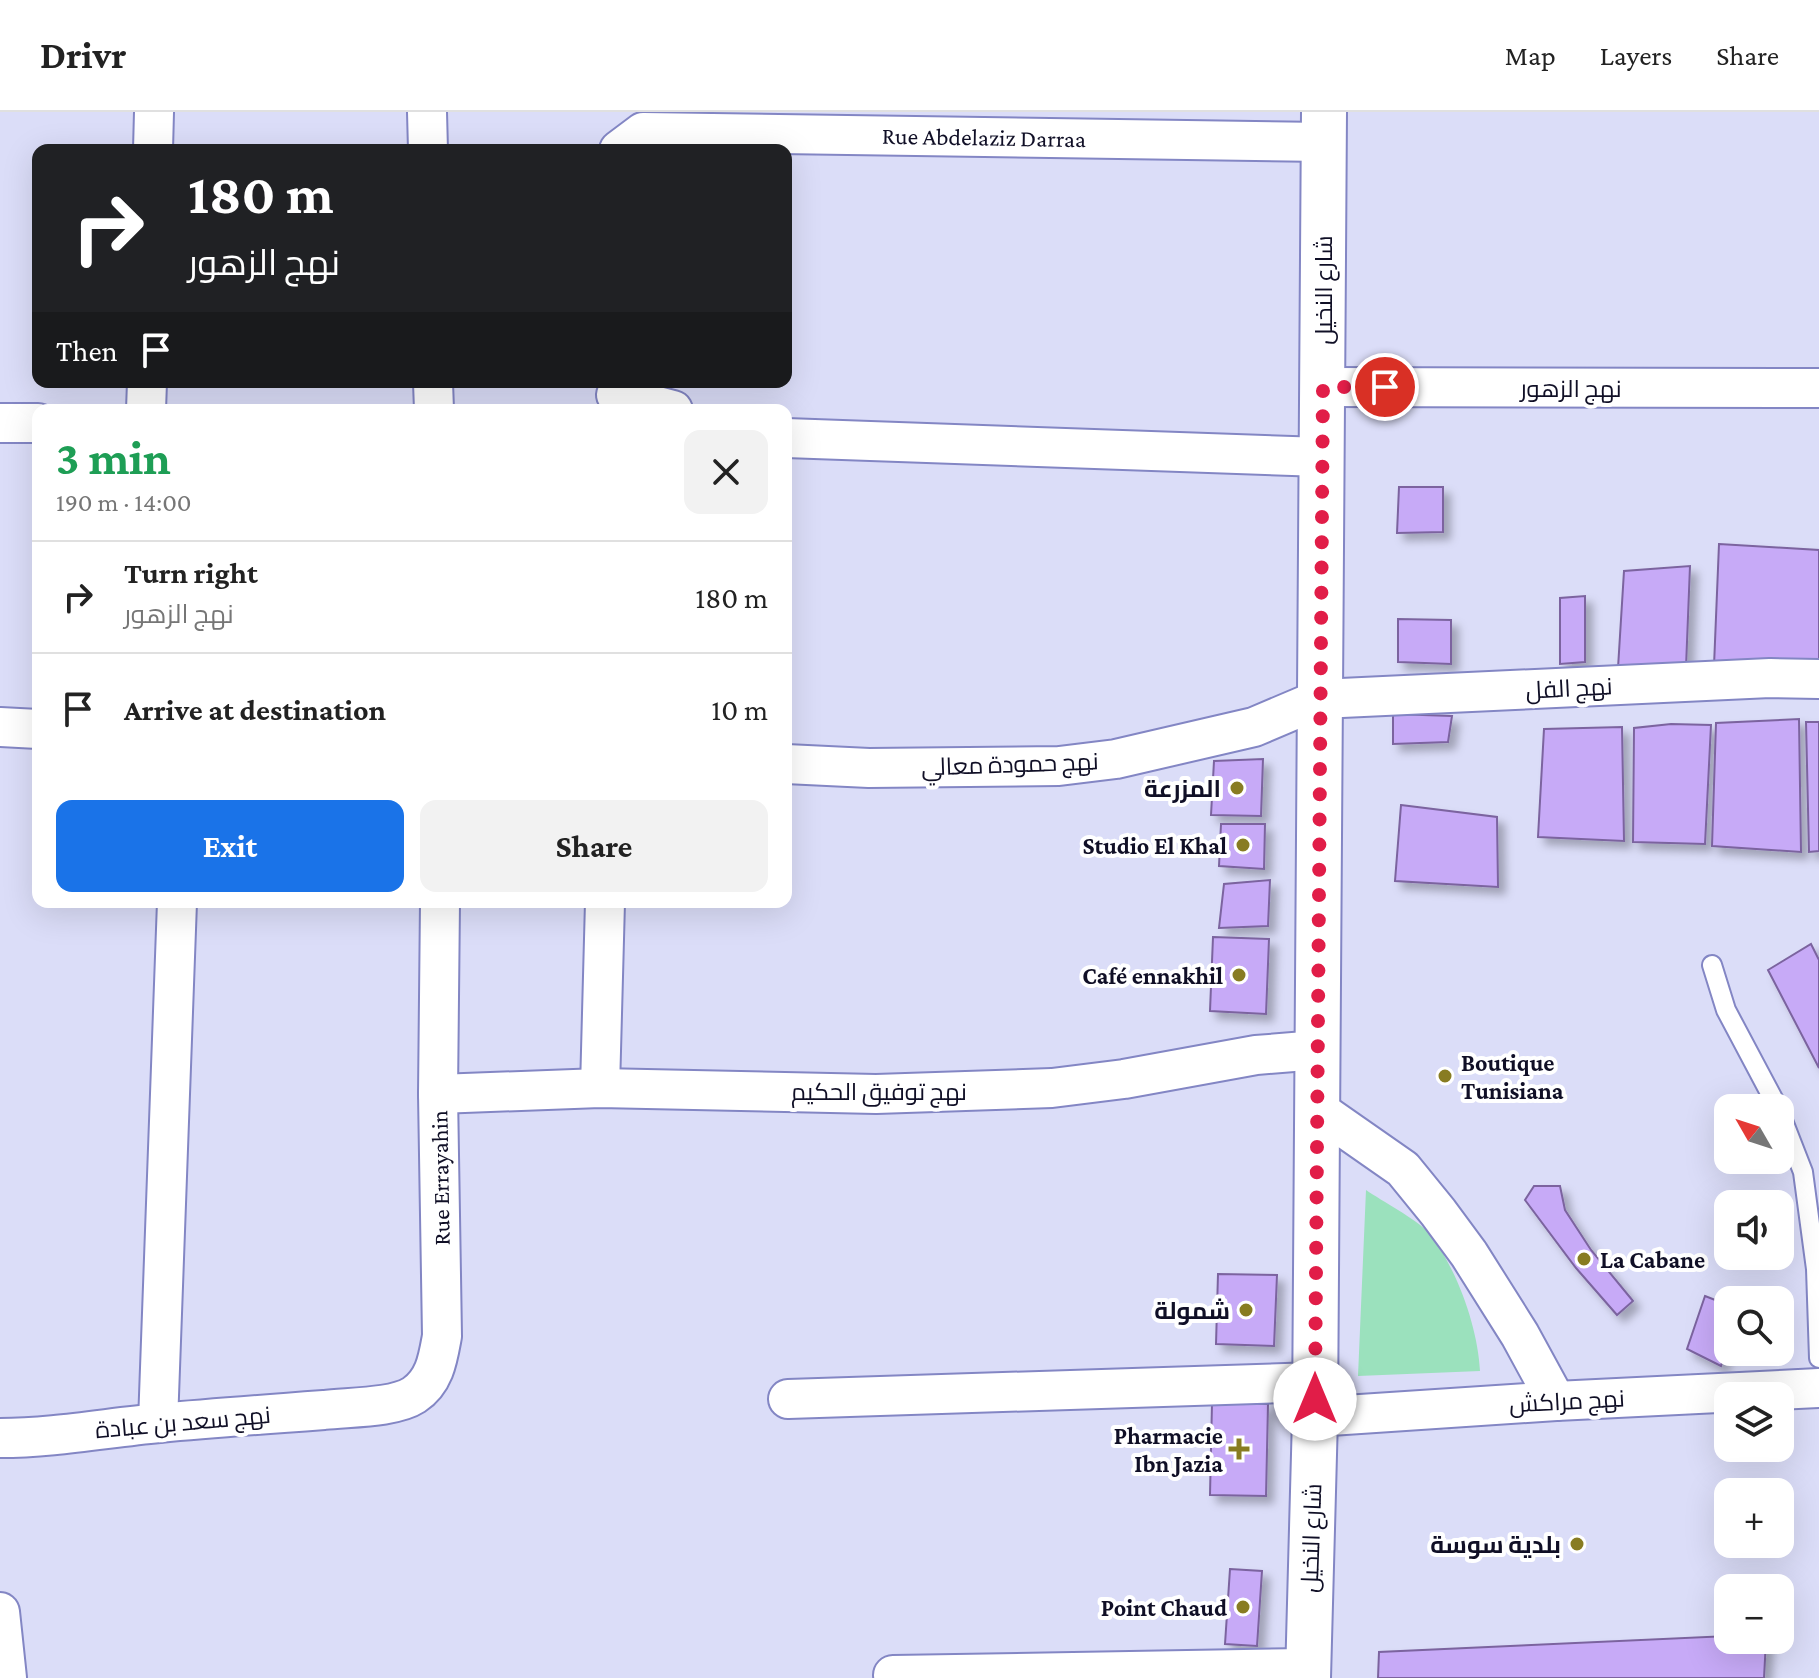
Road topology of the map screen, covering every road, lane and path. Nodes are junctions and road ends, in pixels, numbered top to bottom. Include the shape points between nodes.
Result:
1 (154, 112) edge
2 (427, 112) edge
3 (1324, 127) edge
4 (631, 141) edge
5 (153, 144) edge
6 (428, 144) edge
7 (1323, 387) junction
8 (1819, 388) edge
9 (615, 396) edge
10 (648, 404) edge
11 (0, 423) edge
12 (32, 423) edge
13 (792, 438) edge
14 (1322, 457) junction
15 (1819, 679) edge
16 (1320, 699) junction
17 (0, 727) edge
18 (32, 729) edge
19 (792, 764) edge
20 (177, 908) edge
21 (440, 908) edge
22 (605, 908) edge
23 (1712, 965) dead end
24 (1318, 1050) junction
25 (600, 1088) junction
26 (438, 1094) junction
27 (1771, 1094) edge
28 (1317, 1109) junction
29 (1794, 1149) edge
30 (1819, 1358) edge
31 (1819, 1388) edge
32 (788, 1399) dead end
33 (1315, 1399) junction
34 (1556, 1401) junction
35 (366, 1406) joint
36 (0, 1410) edge
37 (158, 1423) junction
38 (14, 1438) edge
39 (0, 1612) edge
40 (893, 1675) dead end
41 (1307, 1675) edge
42 (7, 1678) edge

1 - 5 street
2 - 6 street
3 - 4 street, Rue Abdelaziz Darraa
3 - 7 street, شارع النخيل
7 - 8 street, نهج الزهور
7 - 14 street, شارع النخيل
9 - 10 street
11 - 12 street
13 - 14 street
14 - 16 street, شارع النخيل
15 - 16 street, نهج الفل
16 - 19 street, نهج حمودة معالي via 1254,727 1116,759 1059,766
16 - 24 street, شارع النخيل
17 - 18 street
20 - 37 street
21 - 26 street, Rue Errayahin
22 - 25 street
23 - 27 lane via 1726,1010
24 - 25 street, نهج توفيق الحكيم via 1052,1088 876,1094
24 - 28 street, شارع النخيل
25 - 26 street, نهج توفيق الحكيم
26 - 35 street, Rue Errayahin via 442,1336 437,1363 431,1379 416,1394
28 - 33 street, شارع النخيل
28 - 34 street via 1403,1169 1469,1254
29 - 30 lane via 1803,1172 1816,1269
31 - 34 street, نهج مراكش
32 - 33 street, نهج مراكش
33 - 34 street, نهج مراكش
33 - 41 street, شارع النخيل
35 - 37 street, نهج سعد بن عبادة
36 - 38 street
37 - 38 street, نهج سعد بن عبادة
39 - 42 street
40 - 41 street

